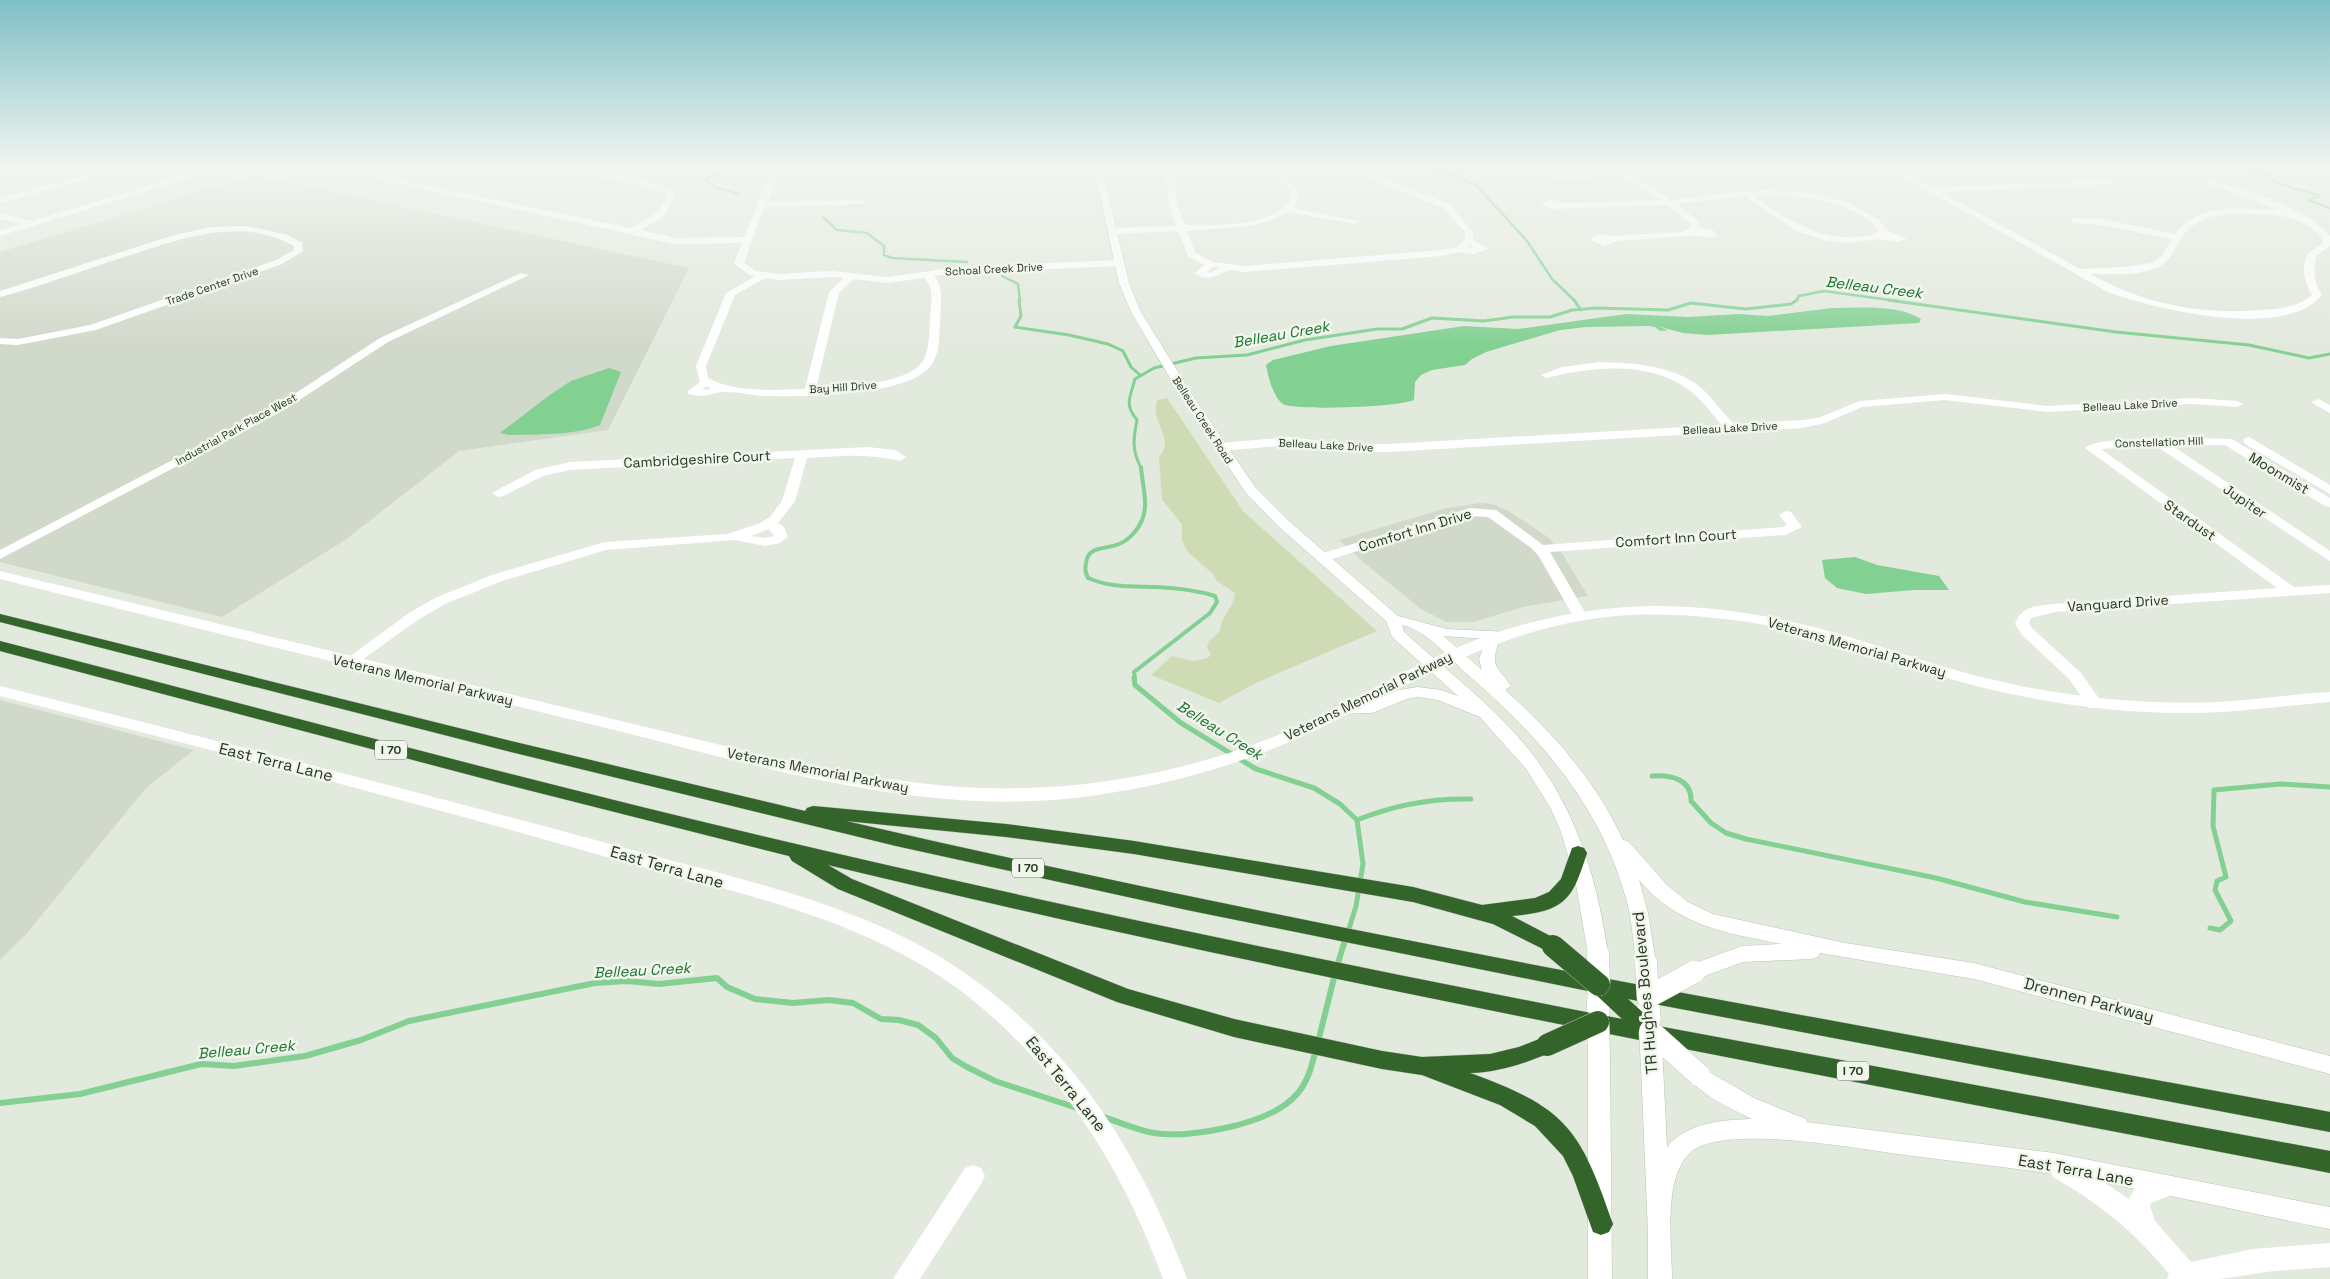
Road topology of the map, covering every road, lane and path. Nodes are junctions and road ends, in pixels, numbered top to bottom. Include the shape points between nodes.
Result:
1 (18, 228) edge
2 (614, 228) edge
3 (638, 228) edge
4 (752, 228) edge
5 (1112, 228) edge
6 (1205, 228) edge
7 (1465, 228) edge
8 (1693, 228) edge
9 (1794, 228) edge
10 (1882, 228) edge
11 (1999, 228) edge
12 (2132, 228) edge
13 (2185, 228) edge
14 (2317, 228) edge
15 (1182, 230) junction
16 (630, 232) junction
17 (1113, 232) junction
18 (0, 233) edge
19 (2177, 236) junction
20 (746, 240) junction
21 (1612, 240) dead end
22 (1469, 241) junction
23 (1460, 248) junction
24 (1120, 263) junction
25 (2078, 272) junction
26 (524, 275) dead end
27 (853, 275) junction
28 (927, 275) junction
29 (763, 276) junction
30 (0, 294) edge
31 (0, 341) edge
32 (18, 342) junction
33 (0, 348) edge
34 (1546, 375) dead end
35 (706, 382) junction
36 (722, 389) junction
37 (810, 390) junction
38 (2318, 402) dead end
39 (2237, 404) dead end
40 (2330, 410) edge
41 (1731, 428) junction
42 (2250, 441) dead end
43 (2228, 442) joint
44 (2161, 444) junction
45 (1220, 447) junction
46 (2092, 448) joint
47 (802, 454) junction
48 (900, 457) dead end
49 (2330, 490) edge
50 (498, 493) dead end
51 (2330, 503) edge
52 (1786, 515) dead end
53 (1540, 549) junction
54 (0, 555) edge
55 (2330, 557) edge
56 (1322, 558) junction
57 (0, 575) edge
58 (2330, 588) edge
59 (2290, 591) junction
60 (1579, 614) junction
61 (0, 618) edge
62 (1393, 619) junction
63 (1419, 626) junction
64 (1498, 637) junction
65 (0, 646) edge
66 (1452, 654) junction
67 (350, 662) junction
68 (1431, 664) junction
69 (0, 691) edge
70 (2330, 697) edge
71 (2095, 704) junction
72 (1341, 710) junction
73 (1485, 713) junction
74 (1522, 715) junction
75 (759, 808) junction
76 (1609, 830) junction
77 (783, 848) junction
78 (1578, 853) junction
79 (1482, 910) junction
80 (1845, 951) junction
81 (1599, 985) junction
82 (1648, 998) junction
83 (1624, 1009) junction
84 (1598, 1022) junction
85 (1650, 1031) junction
86 (2330, 1065) edge
87 (1422, 1066) junction
88 (2330, 1122) edge
89 (1821, 1133) junction
90 (2330, 1162) edge
91 (2054, 1164) junction
92 (973, 1176) dead end
93 (2166, 1186) junction
94 (1658, 1202) junction
95 (2330, 1218) edge
96 (1601, 1224) junction
97 (2145, 1228) junction
98 (2330, 1255) edge
99 (2182, 1277) edge
100 (905, 1279) edge
101 (1175, 1279) edge
102 (1600, 1279) edge
103 (1660, 1279) edge

1 - 18 street
2 - 16 street
3 - 16 street
4 - 20 street, Schoal Creek Drive
5 - 17 street, Belleau Creek Road
6 - 15 street
7 - 22 street
8 - 21 street via 1692,231
9 - 10 street via 1814,235 1858,240 1881,234
11 - 25 street
12 - 19 street
13 - 19 street
14 - 25 street via 2326,237 2326,245 2312,255 2309,282 2317,295 2308,305 2243,316 2204,314 2129,297
15 - 17 street
15 - 23 street via 1191,254 1210,264 1200,273 1211,276 1230,268 1441,253
16 - 20 street via 689,242
17 - 24 street, Belleau Creek Road
19 - 25 street via 2162,261 2151,266
20 - 29 street, Schoal Creek Drive via 739,264
22 - 23 street
22 - 23 street via 1484,249
24 - 28 street, Schoal Creek Drive via 958,270
24 - 45 street, Belleau Creek Road via 1136,312
26 - 54 street, Industrial Park Place West via 384,340 280,408
27 - 28 street, Schoal Creek Drive via 888,280
27 - 29 street, Schoal Creek Drive
27 - 37 street via 834,292
28 - 37 street, Bay Hill Drive via 936,289 931,356 923,368 888,383
29 - 35 street, Bay Hill Drive via 739,288 728,298 701,366 701,375
30 - 32 street, Trade Center Drive via 177,237 211,230 247,229 285,237 299,245 298,251 279,262 92,328
31 - 32 street, Trade Center Drive
32 - 33 street, Trade Center Drive
34 - 41 street via 1563,369 1614,366 1661,372 1693,387
35 - 36 street, Bay Hill Drive
35 - 36 street, Bay Hill Drive via 693,392 705,394
36 - 37 street, Bay Hill Drive via 748,392
38 - 40 street
39 - 41 street, Belleau Lake Drive via 2192,401 2048,409 1945,398 1860,404 1821,421
41 - 45 street, Belleau Lake Drive via 1378,448 1344,448 1290,441
42 - 49 street
43 - 44 street, Constellation Hill
43 - 51 street, Moonmist
44 - 46 street, Constellation Hill via 2110,444
44 - 55 street, Jupiter
45 - 56 street, Belleau Creek Road via 1237,474 1264,505
46 - 59 street, Stardust
47 - 48 street, Cambridgeshire Court via 868,451
47 - 50 street, Cambridgeshire Court via 570,466 539,473
47 - 67 street via 791,501 770,524 737,536 712,540 605,546 567,555 440,601
52 - 53 street, Comfort Inn Court via 1795,525 1789,531
53 - 56 street, Comfort Inn Drive via 1495,515 1476,511
53 - 60 street, Comfort Inn Drive
56 - 62 street, Belleau Creek Road
57 - 67 street, Veterans Memorial Parkway
58 - 59 street, Vanguard Drive
59 - 71 street, Vanguard Drive via 2055,608 2034,611 2025,616 2022,624 2027,632 2074,676
60 - 64 street, Veterans Memorial Parkway
60 - 71 street, Veterans Memorial Parkway via 1686,612 1761,620 1847,641 1957,676
61 - 75 highway, I 70
62 - 63 street, Belleau Creek Road
62 - 68 street, Belleau Creek Road via 1398,634
63 - 64 street via 1449,634
63 - 66 street, Belleau Creek Road
64 - 66 street, Veterans Memorial Parkway
64 - 74 street via 1488,652 1488,670 1519,700
65 - 77 highway, I 70 via 568,796
66 - 68 street, Veterans Memorial Parkway
66 - 74 street, TR Hughes Boulevard
67 - 72 street, Veterans Memorial Parkway via 803,770 946,793 1016,796 1090,791 1199,768 1300,732
68 - 72 street, Veterans Memorial Parkway
68 - 73 street
69 - 101 street, East Terra Lane via 443,804 790,902 885,937 965,984 1004,1015 1053,1064 1111,1140 1147,1209
70 - 71 street, Veterans Memorial Parkway via 2224,707
72 - 73 street via 1372,708 1404,694 1418,692 1441,695
73 - 78 street via 1533,766 1558,806
74 - 76 street, TR Hughes Boulevard via 1567,763
75 - 79 highway via 904,819 1170,852
75 - 88 highway, I 70 via 1383,942
76 - 80 street via 1662,895 1691,914 1730,926
76 - 82 street, TR Hughes Boulevard, bridge via 1635,895
77 - 87 highway via 845,884 1124,996 1234,1028
77 - 90 highway, I 70 via 1377,980
78 - 79 highway via 1570,879 1556,897 1530,908
78 - 81 street, bridge via 1593,912
79 - 81 highway, bridge via 1529,930
80 - 82 street, bridge via 1742,954 1694,972
80 - 86 street, Drennen Parkway via 1974,971
81 - 83 highway
81 - 84 street
82 - 83 highway
82 - 85 street, TR Hughes Boulevard
83 - 84 highway
83 - 85 highway
84 - 87 highway, bridge via 1521,1056 1490,1063
84 - 96 street, bridge
85 - 89 street, bridge via 1719,1091 1780,1121
85 - 94 street, TR Hughes Boulevard, bridge
87 - 96 highway via 1513,1098 1554,1126 1572,1149 1582,1169
89 - 91 street, East Terra Lane
89 - 94 street via 1726,1130 1703,1135 1684,1144 1671,1160
91 - 93 street, East Terra Lane
91 - 97 street via 2101,1192
92 - 100 street
93 - 95 street, East Terra Lane
93 - 97 street via 2143,1195 2138,1205
94 - 103 street, TR Hughes Boulevard
96 - 102 street
97 - 99 street
98 - 99 street via 2230,1266

